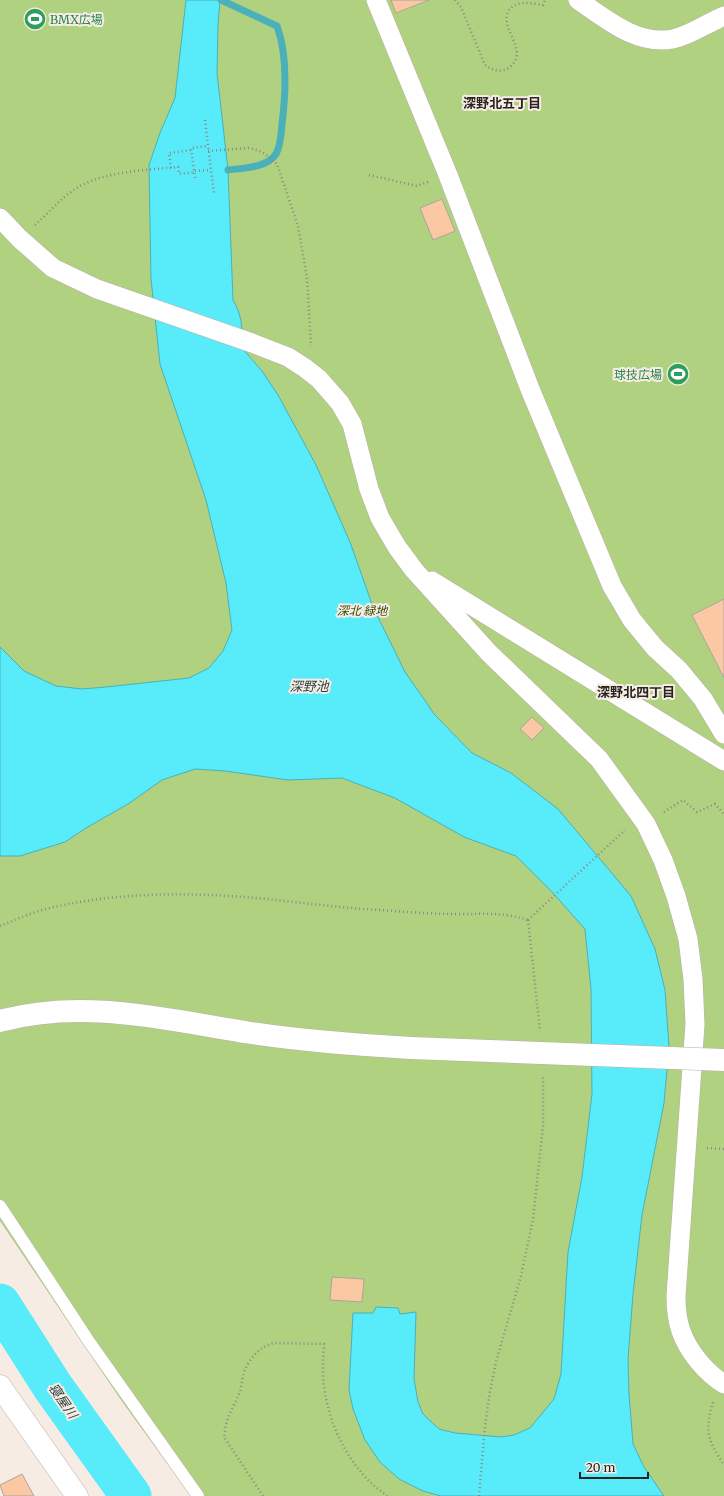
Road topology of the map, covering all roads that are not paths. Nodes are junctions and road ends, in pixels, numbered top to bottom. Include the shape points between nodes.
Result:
1 (376, 0) edge
2 (578, 0) edge
3 (724, 16) edge
4 (0, 218) edge
5 (414, 570) junction
6 (724, 734) edge
7 (724, 761) edge
8 (0, 1021) edge
9 (724, 1060) edge
10 (0, 1206) edge
11 (723, 1383) edge
12 (0, 1386) edge
13 (77, 1496) edge
14 (198, 1496) edge

1 - 6 street via 448,175 530,389 612,586 632,620 703,699
2 - 3 street via 624,31 646,39 672,39
4 - 5 street via 53,268 96,289 288,358 319,379 340,403 352,424 369,489 380,518
5 - 7 street
5 - 11 street via 489,653 599,759 646,824 663,860 688,939 695,1024 676,1296 677,1313 680,1330 686,1343 706,1370
8 - 9 street, bridge via 60,1011 108,1011 359,1046
10 - 14 lane via 90,1343
12 - 13 street

